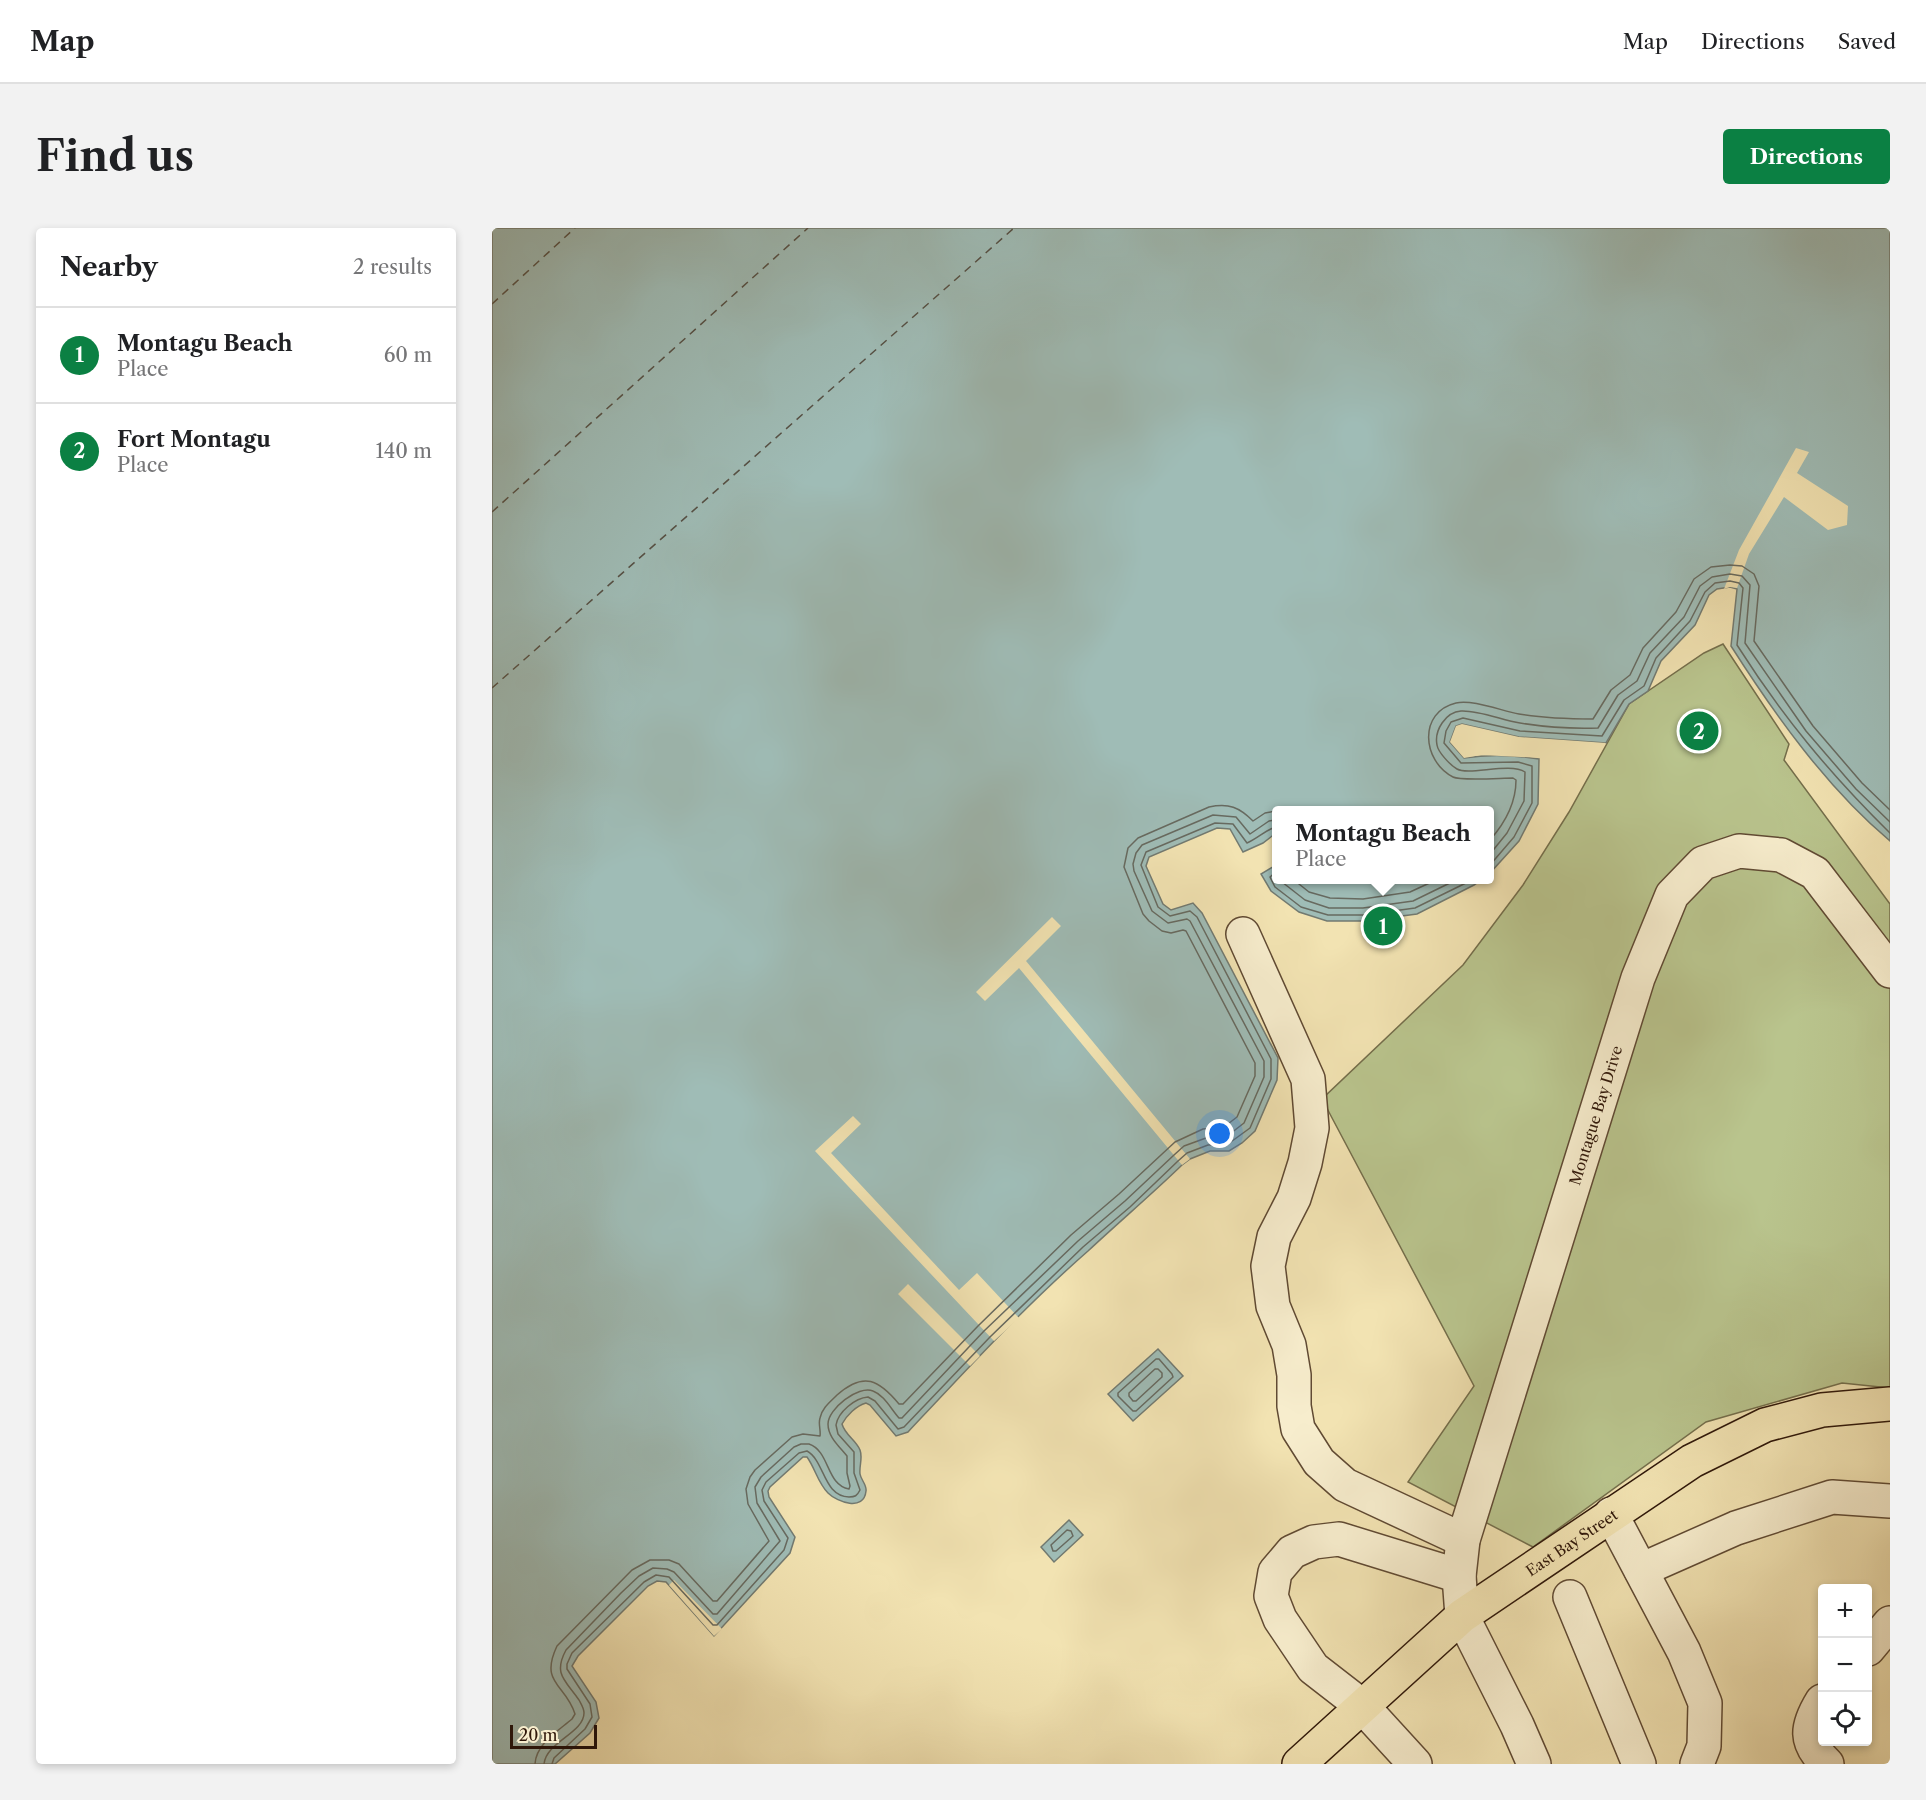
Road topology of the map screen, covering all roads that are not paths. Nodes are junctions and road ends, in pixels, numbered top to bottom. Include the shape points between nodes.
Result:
1 (1244, 934) dead end
2 (1890, 971) edge
3 (1890, 1404) edge
4 (1890, 1501) edge
5 (1611, 1514) junction
6 (1463, 1540) junction
7 (1641, 1570) junction
8 (1459, 1576) junction
9 (1570, 1597) dead end
10 (1462, 1616) junction
11 (1890, 1623) edge
12 (1872, 1644) edge
13 (1362, 1706) junction
14 (1818, 1708) edge
15 (1413, 1763) edge
16 (1299, 1764) edge
17 (1534, 1764) edge
18 (1639, 1764) edge
19 (1697, 1764) edge
20 (1827, 1764) edge

1 - 6 street via 1308,1078 1312,1128 1305,1163 1294,1198 1274,1238 1268,1266 1273,1306 1289,1345 1298,1429 1319,1462 1345,1485
2 - 6 street, Montague Bay Drive via 1815,873 1781,855 1739,851 1704,863 1672,895 1638,978
3 - 5 highway, East Bay Street via 1822,1410 1765,1425 1692,1461
4 - 7 street via 1832,1497 1736,1528
5 - 7 street
5 - 10 highway, East Bay Street
6 - 8 street, Montague Bay Drive
7 - 19 street via 1684,1652 1705,1703 1704,1746
8 - 10 street, Montague Bay Drive
8 - 13 street via 1339,1539 1314,1542 1292,1552 1275,1572 1271,1596 1280,1619 1313,1668
9 - 18 street
10 - 13 highway, East Bay Street
10 - 17 street
11 - 12 street
13 - 15 street
13 - 16 highway, East Bay Street
14 - 20 street via 1810,1722 1809,1739

